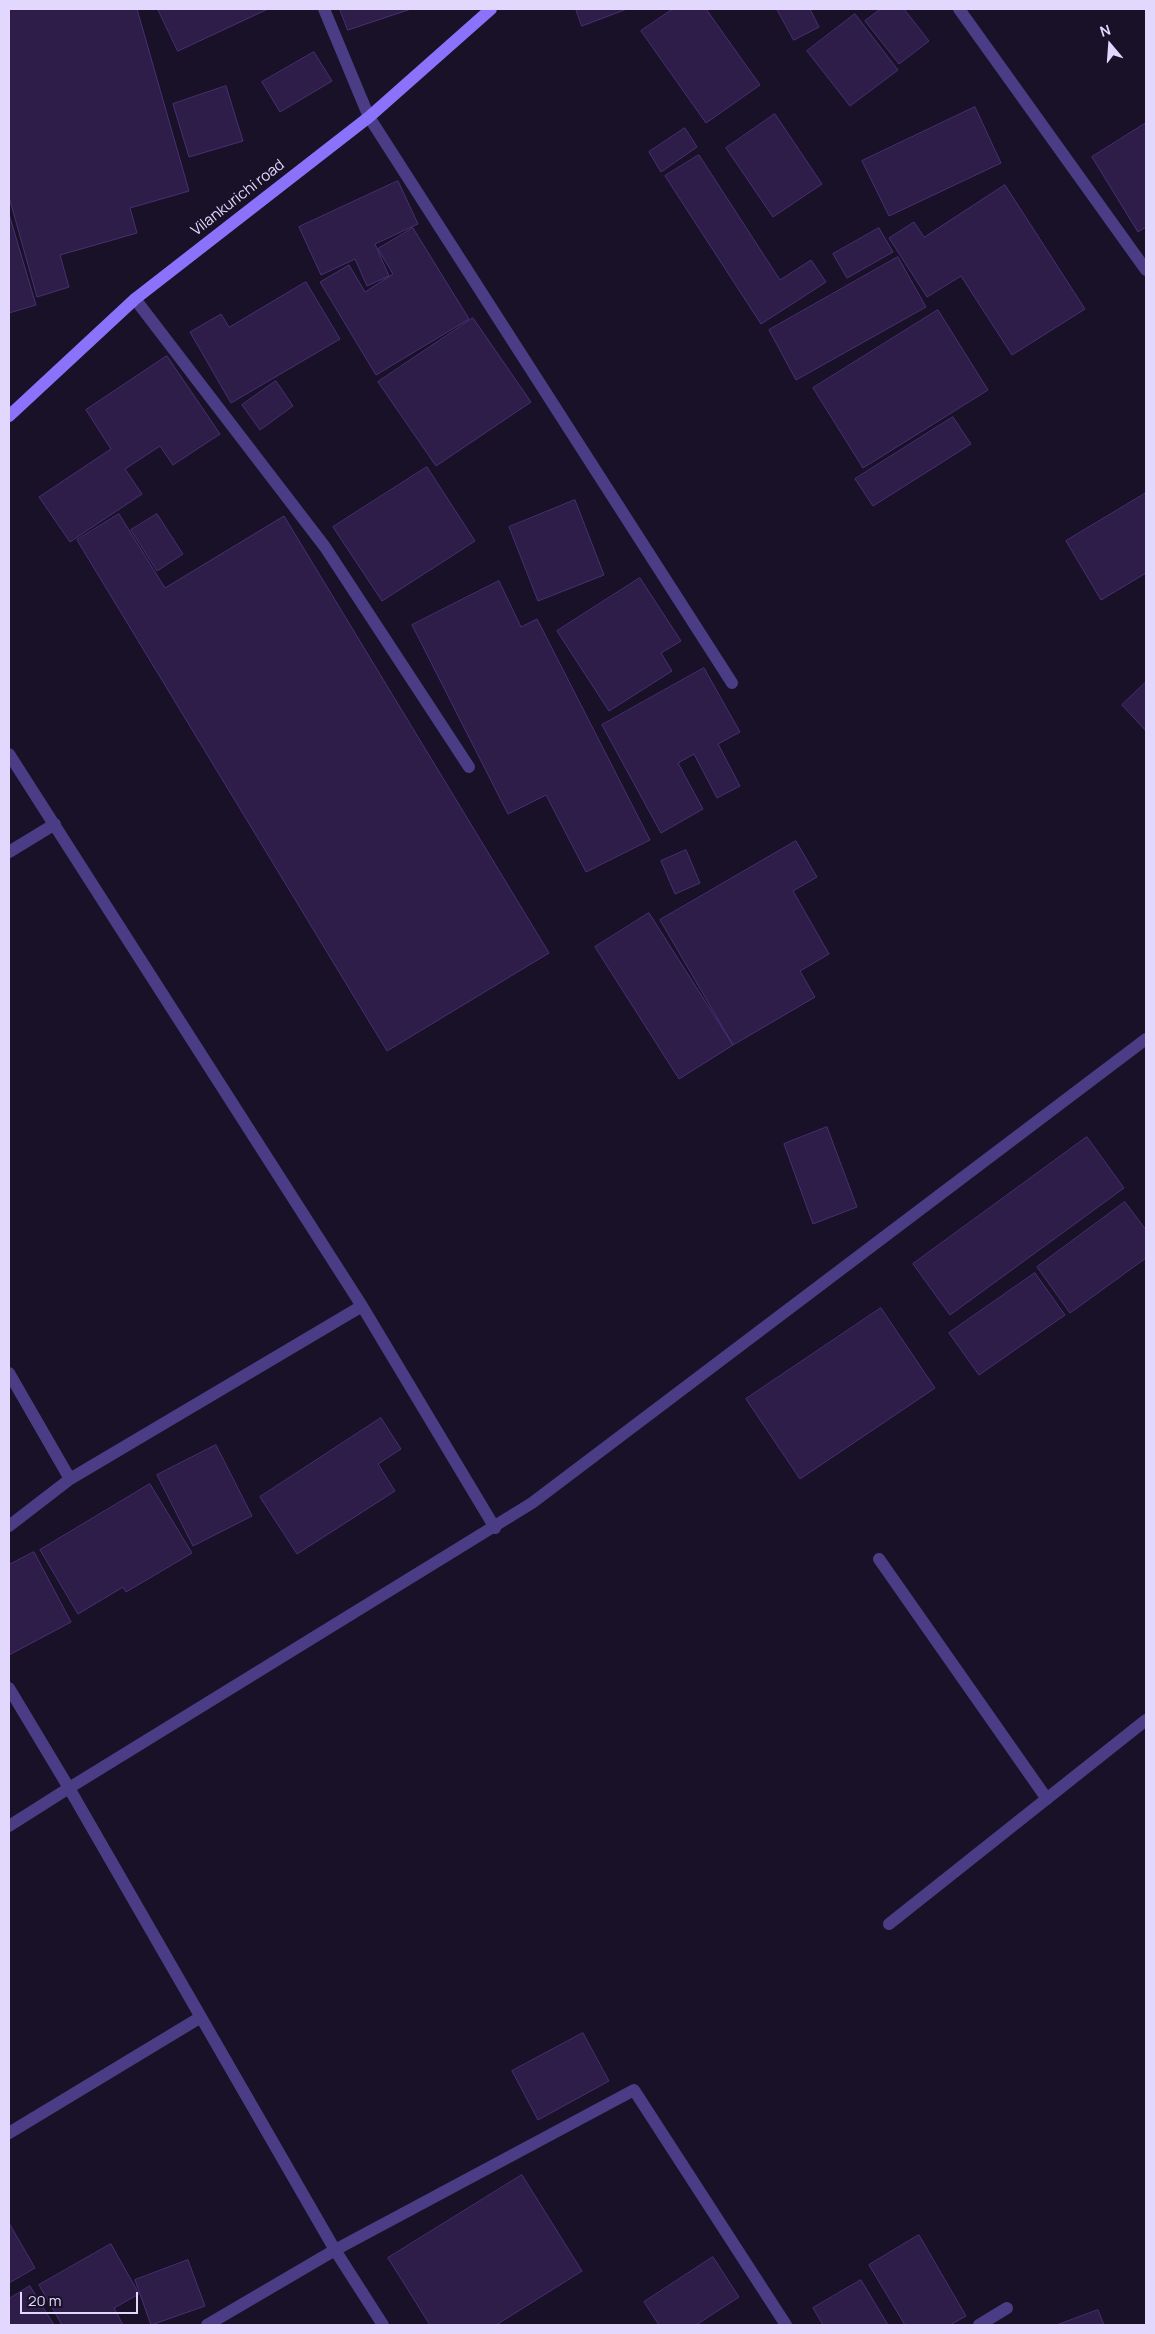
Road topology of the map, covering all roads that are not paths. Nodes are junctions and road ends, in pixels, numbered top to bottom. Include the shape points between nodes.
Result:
1 (324, 9) edge
2 (491, 9) edge
3 (959, 9) edge
4 (369, 117) junction
5 (1146, 270) edge
6 (135, 299) junction
7 (9, 416) edge
8 (732, 682) dead end
9 (9, 754) edge
10 (470, 767) dead end
11 (55, 824) junction
12 (9, 852) edge
13 (1146, 1039) edge
14 (362, 1306) junction
15 (9, 1373) edge
16 (70, 1479) junction
17 (9, 1526) edge
18 (496, 1528) junction
19 (879, 1559) dead end
20 (9, 1688) edge
21 (1146, 1720) edge
22 (69, 1788) junction
23 (1047, 1799) junction
24 (9, 1826) edge
25 (889, 1924) dead end
26 (201, 2017) junction
27 (9, 2133) edge
28 (335, 2250) junction
29 (1007, 2308) dead end
30 (208, 2325) edge
31 (384, 2325) edge
32 (786, 2325) edge
33 (979, 2325) edge

1 - 4 street
2 - 4 main road, Vilankurichi road
3 - 5 street
4 - 6 main road, Vilankurichi road
4 - 8 street
6 - 7 main road, Vilankurichi road
6 - 10 street via 324,547
9 - 11 street
11 - 12 street
11 - 14 street
13 - 18 street
14 - 16 street
14 - 18 street
15 - 16 street
16 - 17 street
18 - 22 street
19 - 23 street
20 - 22 street
21 - 23 street
22 - 24 street
22 - 26 street
23 - 25 street
26 - 27 street
26 - 28 street
28 - 30 street
28 - 31 street
28 - 32 street via 634,2090
29 - 33 street

